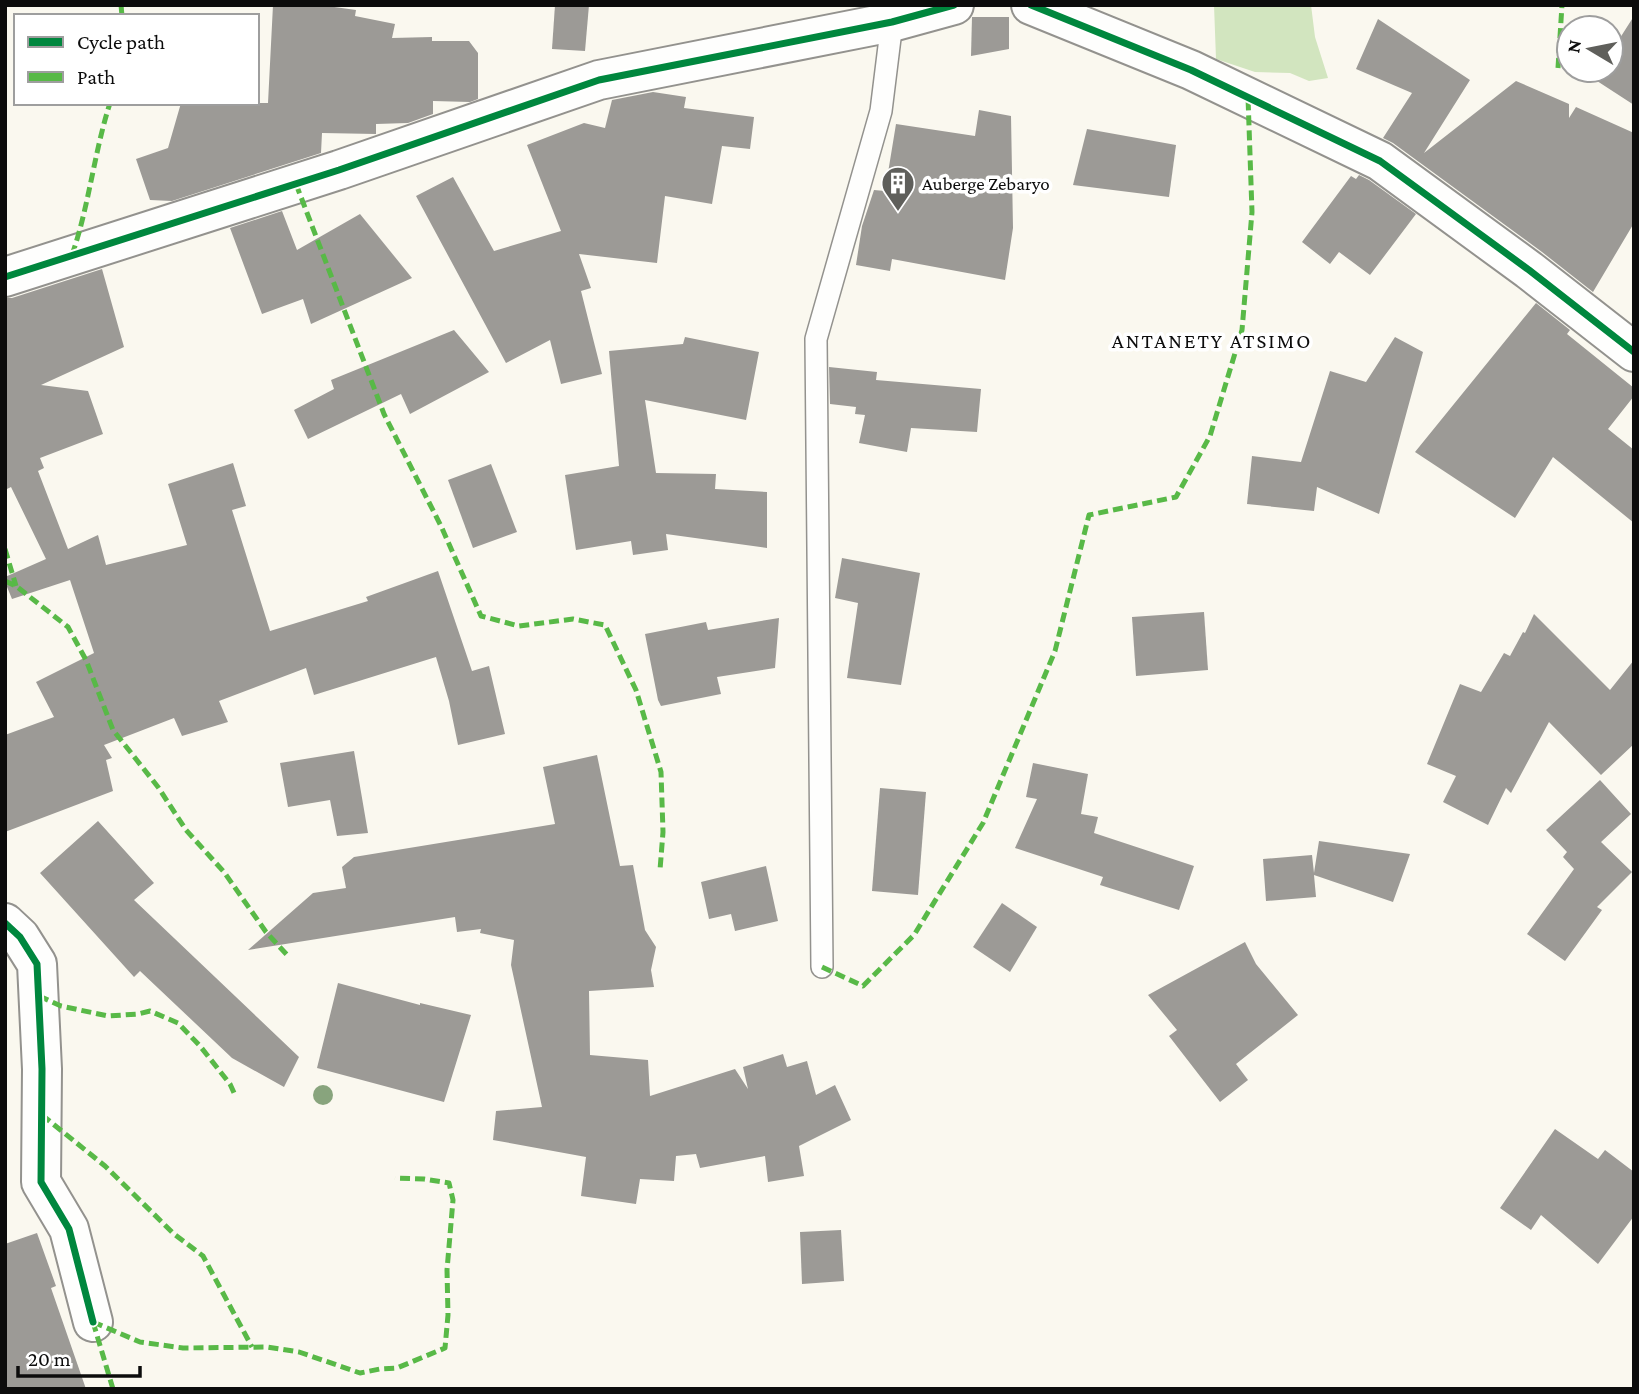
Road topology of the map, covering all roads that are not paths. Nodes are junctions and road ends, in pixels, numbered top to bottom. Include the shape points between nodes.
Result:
1 (954, 5) edge
2 (1031, 5) edge
3 (892, 22) junction
4 (5, 277) edge
5 (1634, 352) edge
6 (5, 923) edge
7 (822, 967) dead end
8 (93, 1322) dead end

1 - 3 street
2 - 5 street via 1191,70 1380,161
3 - 4 street via 599,80 339,170
3 - 7 lane via 881,111 816,339
6 - 8 street via 37,964 41,1182 69,1229

